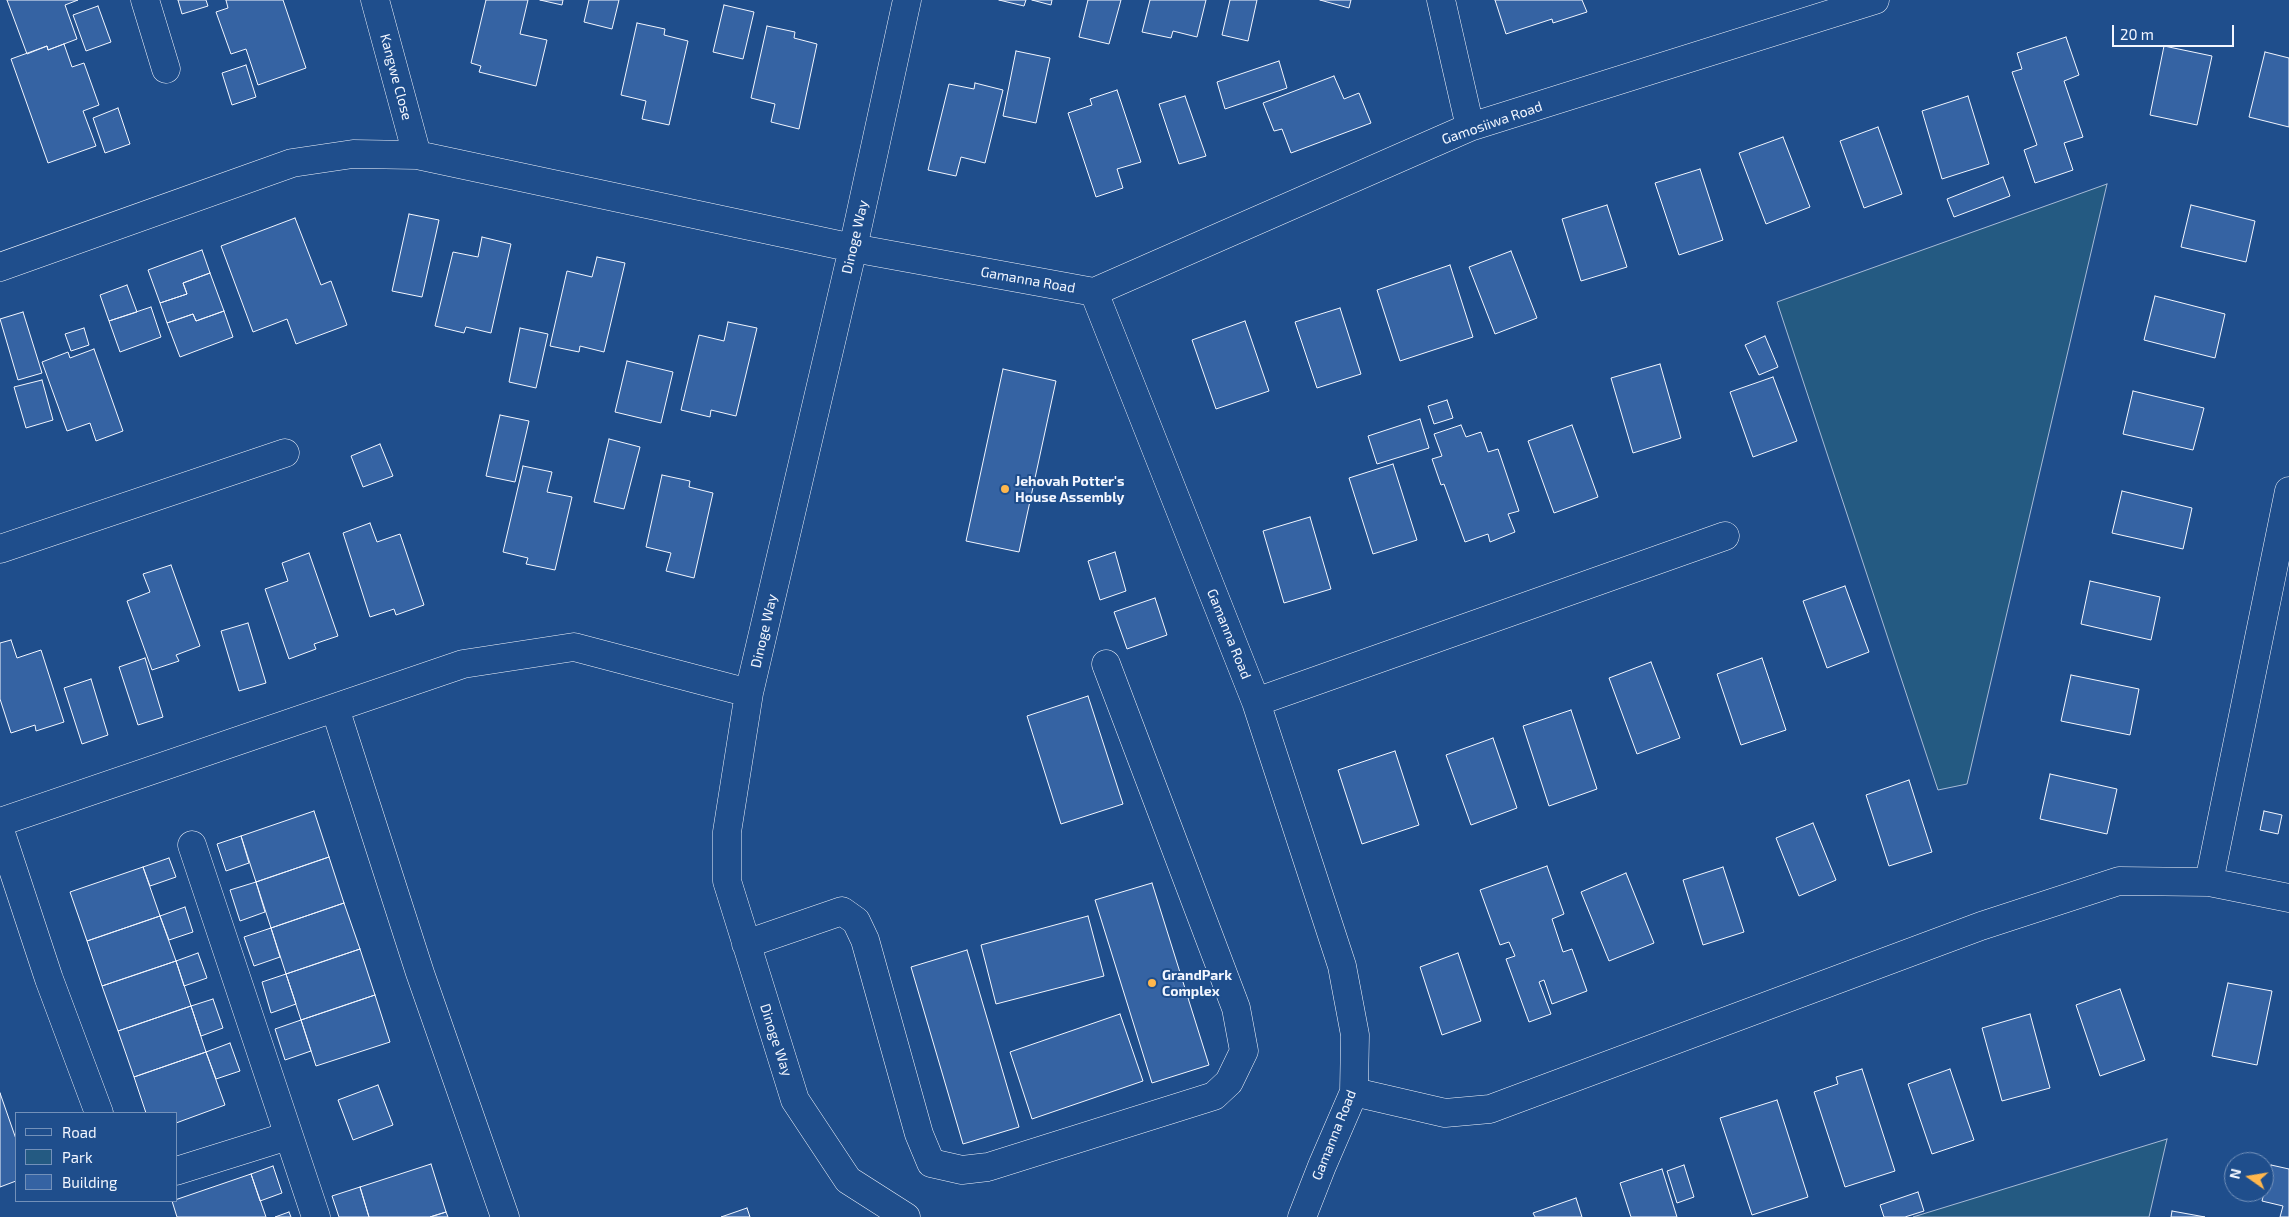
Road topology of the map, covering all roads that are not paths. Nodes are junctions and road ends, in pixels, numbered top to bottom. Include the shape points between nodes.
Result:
1 (145, 0) edge
2 (375, 0) edge
3 (907, 0) edge
4 (1441, 0) edge
5 (1875, 0) edge
6 (166, 69) dead end
7 (1470, 127) junction
8 (417, 154) junction
9 (853, 248) junction
10 (0, 267) edge
11 (1094, 292) junction
12 (285, 453) dead end
13 (2289, 491) edge
14 (1725, 536) dead end
15 (0, 549) edge
16 (1106, 664) dead end
17 (750, 693) junction
18 (1256, 702) junction
19 (335, 708) junction
20 (0, 822) edge
21 (0, 830) edge
22 (192, 845) dead end
23 (2209, 882) junction
24 (9, 890) edge
25 (2289, 898) edge
26 (746, 944) junction
27 (1354, 1092) junction
28 (100, 1112) edge
29 (288, 1136) junction
30 (178, 1169) edge
31 (316, 1217) edge
32 (505, 1217) edge
33 (906, 1217) edge
34 (1302, 1217) edge

1 - 6 street
2 - 8 street, Kangwe Close
3 - 9 street, Dinoge Way
4 - 7 street
5 - 7 street, Gamosiiwa Road
7 - 11 street, Gamosiiwa Road
8 - 9 street, Gamanna Road
8 - 10 street, Gamanna Road via 353,154 292,163
9 - 11 street, Gamanna Road
9 - 17 street, Dinoge Way
11 - 18 street, Gamanna Road
12 - 15 street
13 - 23 street
14 - 18 street
16 - 26 street via 1236,1008 1244,1051 1229,1082 1214,1096 988,1167 962,1170 931,1163 919,1134 865,940 856,921 842,911
17 - 19 street via 574,647 463,664
17 - 26 street, Dinoge Way via 727,832 727,881
18 - 27 street, Gamanna Road via 1342,966 1355,1035
19 - 20 street
19 - 32 street via 420,973
21 - 24 street
22 - 29 street
23 - 25 street
23 - 27 street via 2119,881 1981,926 1490,1109 1445,1113
24 - 28 street via 49,979
26 - 33 street, Dinoge Way via 795,1100 848,1180
27 - 34 street, Gamanna Road
29 - 30 street
29 - 31 street

